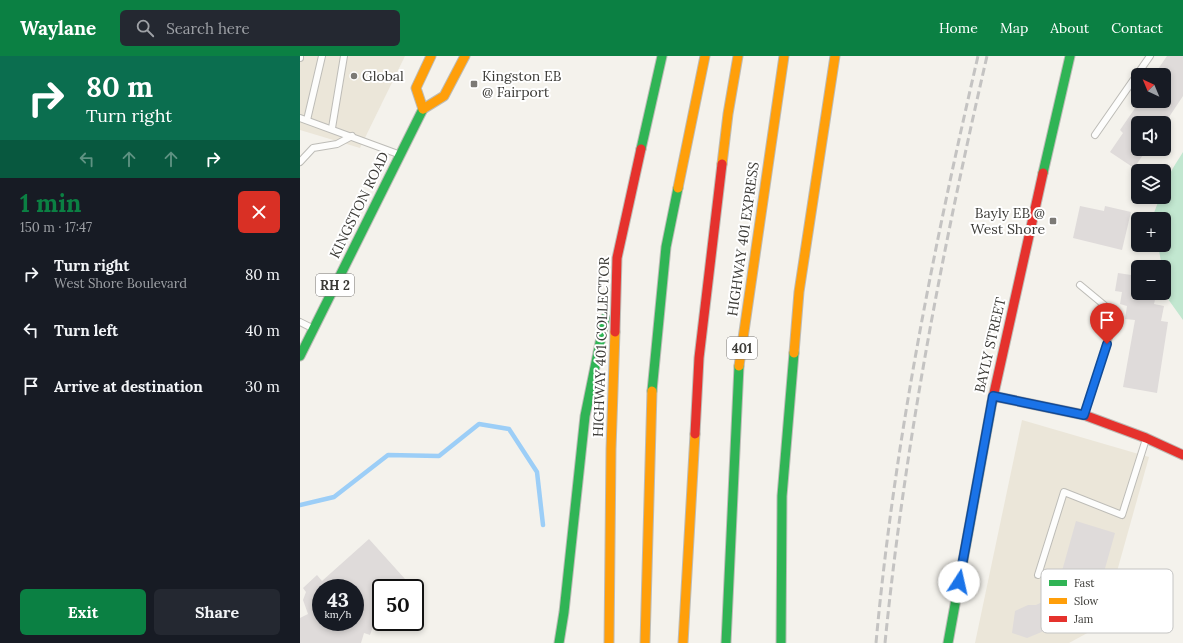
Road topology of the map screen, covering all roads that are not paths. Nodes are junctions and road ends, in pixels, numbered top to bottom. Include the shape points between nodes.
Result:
1 (322, 56) edge
2 (344, 56) edge
3 (431, 56) edge
4 (465, 56) edge
5 (662, 56) edge
6 (705, 56) edge
7 (738, 56) edge
8 (784, 56) edge
9 (836, 56) edge
10 (1070, 56) edge
11 (1150, 56) edge
12 (423, 110) junction
13 (300, 118) edge
14 (307, 120) junction
15 (332, 128) junction
16 (1095, 135) dead end
17 (352, 136) junction
18 (400, 155) junction
19 (300, 162) edge
20 (618, 258) junction
21 (1080, 285) dead end
22 (300, 322) edge
23 (314, 329) junction
24 (300, 356) edge
25 (993, 396) junction
26 (1084, 415) junction
27 (1146, 438) junction
28 (1183, 455) edge
29 (1038, 575) dead end
30 (559, 643) edge
31 (609, 643) edge
32 (645, 643) edge
33 (683, 643) edge
34 (726, 643) edge
35 (781, 643) edge
36 (948, 643) edge

1 - 14 lane
2 - 15 lane
3 - 12 main road via 416,88
4 - 12 main road, KINGSTON ROAD / RH 2 via 444,96
5 - 20 main road, HIGHWAY 401 COLLECTOR
6 - 32 main road via 666,247 651,405
7 - 33 main road, HIGHWAY 401 EXPRESS via 728,114 699,358
8 - 34 main road, HIGHWAY 401 EXPRESS / 401 via 737,380
9 - 35 main road via 799,292 782,496
10 - 25 main road, BAYLY STREET
11 - 16 lane
12 - 18 main road, KINGSTON ROAD / RH 2
13 - 14 lane
14 - 15 lane
15 - 17 lane
17 - 18 lane
17 - 19 lane via 337,144 313,148
18 - 23 main road, KINGSTON ROAD / RH 2
20 - 30 main road via 585,416
20 - 31 main road, HIGHWAY 401 COLLECTOR via 611,449
21 - 26 lane via 1109,309 1111,331
22 - 23 lane
23 - 24 main road, KINGSTON ROAD / RH 2
25 - 26 main road
25 - 36 main road, BAYLY STREET
26 - 27 main road
27 - 28 main road
27 - 29 lane via 1122,515 1064,492

